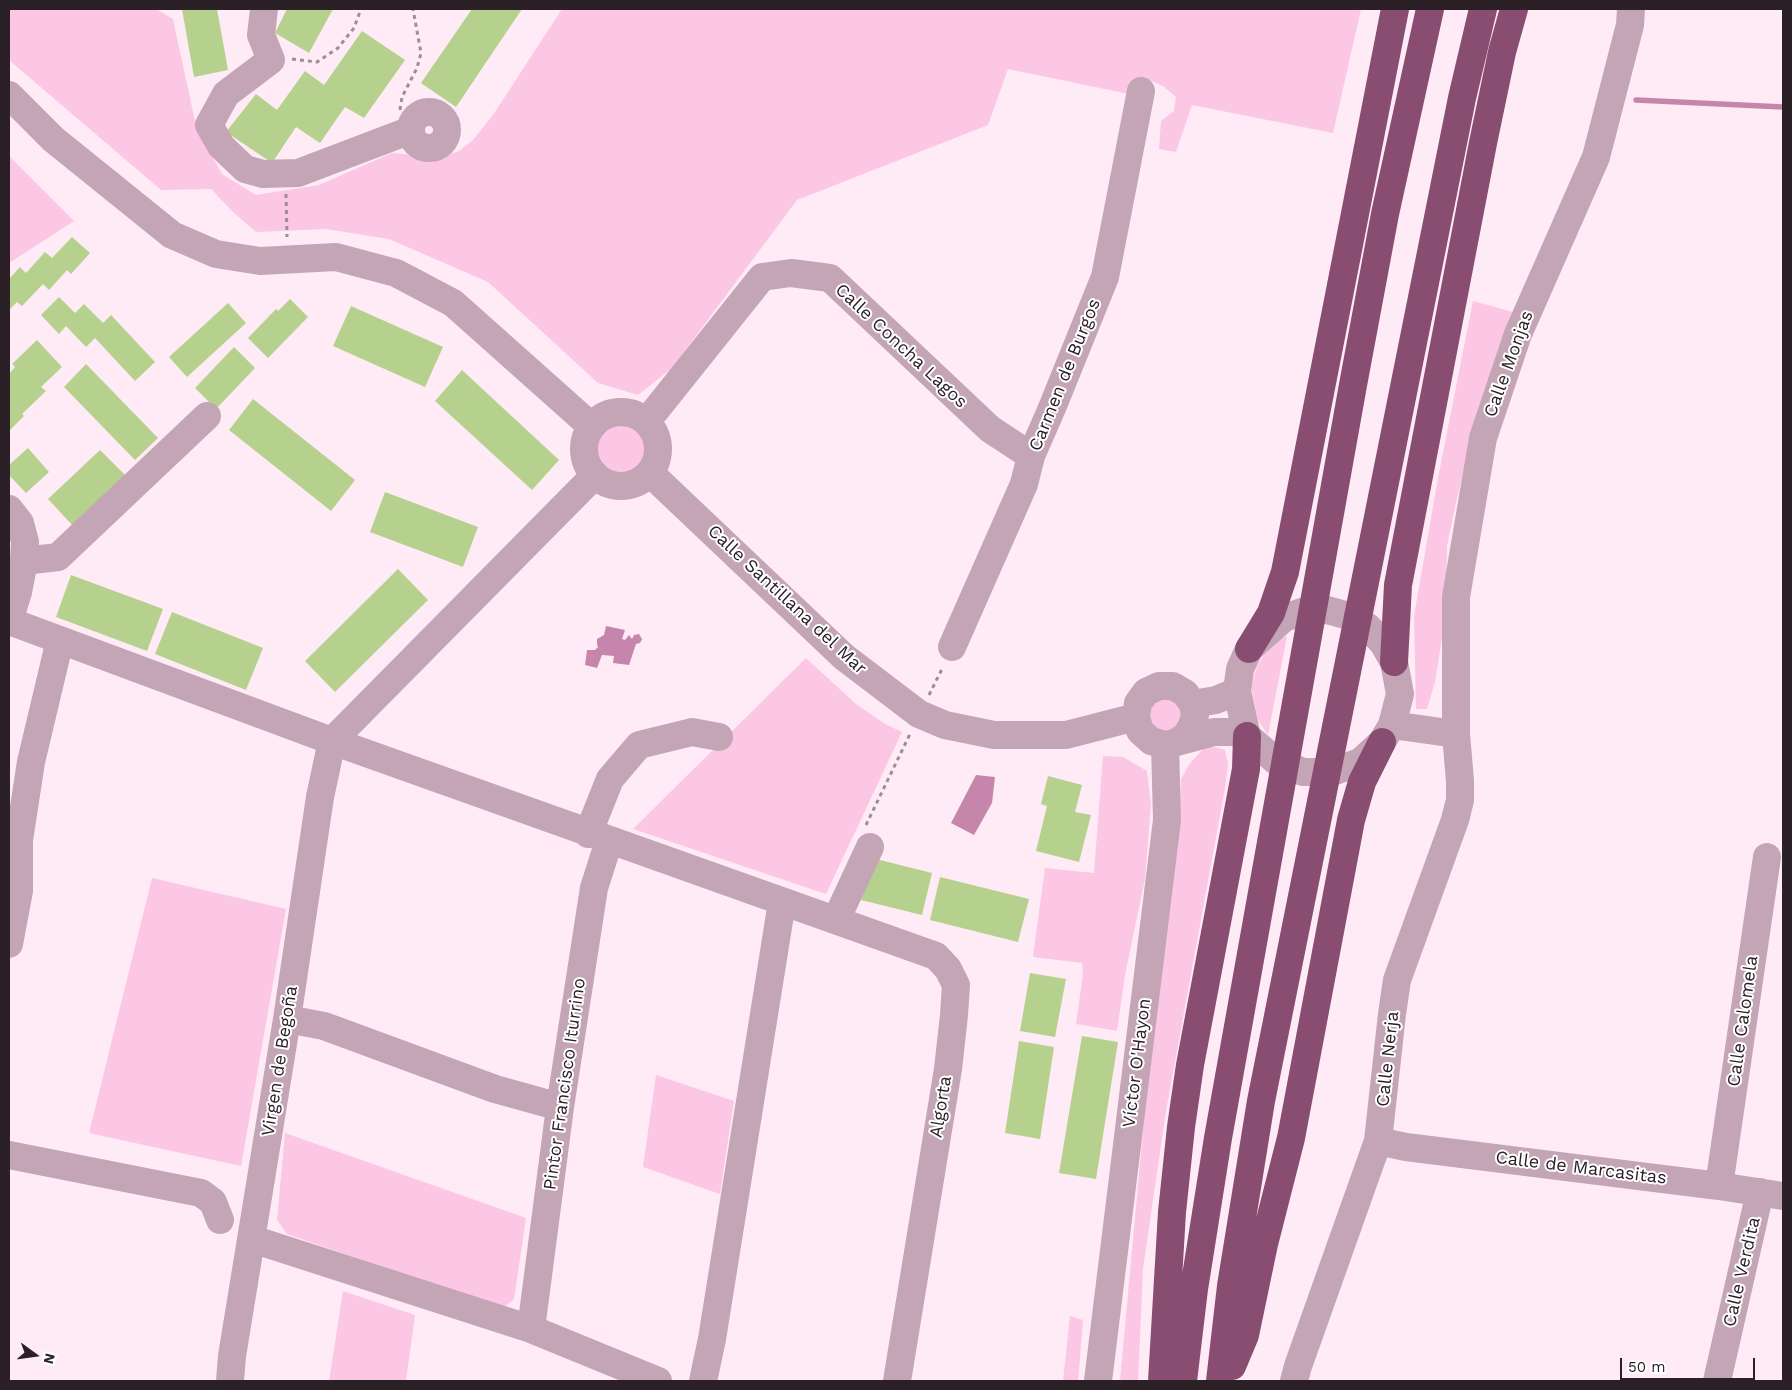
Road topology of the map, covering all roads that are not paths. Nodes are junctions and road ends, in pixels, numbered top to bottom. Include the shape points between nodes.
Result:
1 (264, 9) edge
2 (1395, 9) edge
3 (1430, 9) edge
4 (1483, 9) edge
5 (1514, 9) edge
6 (1632, 9) edge
7 (1141, 91) dead end
8 (9, 95) edge
9 (404, 133) road end
10 (207, 416) dead end
11 (647, 421) junction
12 (591, 426) junction
13 (1031, 456) junction
14 (650, 473) junction
15 (595, 475) junction
16 (9, 509) edge
17 (24, 561) junction
18 (9, 621) edge
19 (60, 640) junction
20 (952, 648) road end
21 (1249, 649) junction
22 (1394, 662) junction
23 (1237, 691) junction
24 (1193, 704) junction
25 (1136, 717) junction
26 (1246, 734) junction
27 (1387, 734) junction
28 (1456, 734) junction
29 (718, 737) dead end
30 (332, 741) junction
31 (1171, 744) junction
32 (598, 838) junction
33 (867, 838) road end
34 (1768, 857) dead end
35 (782, 902) junction
36 (829, 918) junction
37 (9, 944) edge
38 (287, 1019) junction
39 (560, 1107) junction
40 (1378, 1142) junction
41 (9, 1155) edge
42 (1719, 1186) junction
43 (1772, 1194) edge
44 (220, 1220) dead end
45 (252, 1239) junction
46 (530, 1329) junction
47 (230, 1381) edge
48 (658, 1381) edge
49 (703, 1381) edge
50 (897, 1381) edge
51 (1098, 1381) edge
52 (1162, 1381) edge
53 (1183, 1381) edge
54 (1220, 1381) edge
55 (1226, 1381) edge
56 (1294, 1381) edge
57 (1717, 1381) edge

1 - 9 street via 261,35 271,60 226,94 209,125 220,146 245,169 263,174 298,173
2 - 21 highway via 1285,572 1271,613
3 - 53 highway via 1387,204 1353,385 1218,1138
4 - 54 highway via 1462,98 1261,1102 1231,1286
5 - 22 highway via 1483,143 1398,585
6 - 28 street, Calle Monjas via 1596,157 1518,334 1482,438 1456,597
7 - 13 street, Carmen de Burgos via 1105,277
8 - 12 street via 53,139 172,235 216,254 260,260 336,257 396,273 453,303
10 - 17 street via 58,557
11 - 12 street via 628,412 608,414
11 - 13 street, Calle Concha Lagos via 762,277 791,273 830,278 990,428
11 - 14 street via 657,437 658,456
12 - 15 street via 584,442 586,460
13 - 20 street, Carmen de Burgos via 1024,484
14 - 15 street via 633,484 612,485
14 - 25 street, Calle Santillana del Mar via 844,658 919,714 945,725 994,735 1066,735
15 - 30 street
16 - 17 street via 20,523 25,542
17 - 18 street
18 - 19 street, Algorta
19 - 30 street, Algorta
19 - 37 street via 31,762 19,840 19,891
21 - 22 street via 1284,618 1305,611 1327,610 1349,616 1368,627
21 - 23 street via 1240,669
22 - 27 street via 1400,694
23 - 24 street via 1216,700
23 - 26 street
24 - 25 street via 1185,693 1172,686 1159,686 1146,692 1138,703
24 - 31 street via 1192,726 1186,736
25 - 31 street via 1140,731 1151,741
26 - 27 street via 1276,761 1303,772 1332,772 1360,762
26 - 31 street via 1214,732
26 - 52 highway via 1246,768 1181,1127 1172,1212
27 - 28 street
27 - 55 highway via 1362,782 1351,820 1290,1138 1245,1335
28 - 40 street, Calle Nerja via 1460,800 1397,980
29 - 32 street, Pintor Francisco Iturrino via 692,732 639,745 610,779
30 - 32 street, Algorta
30 - 38 street, Virgen de Begoña via 320,796
31 - 51 street, Víctor O'Hayon via 1167,820
32 - 35 street, Algorta
32 - 39 street, Pintor Francisco Iturrino via 594,888
33 - 36 street
34 - 42 street, Calle Calomela
35 - 36 street, Algorta
35 - 49 street
36 - 50 street, Algorta via 936,956 956,985 949,1062
38 - 39 street via 324,1026 495,1089
38 - 45 street, Virgen de Begoña
39 - 46 street, Pintor Francisco Iturrino
40 - 42 street, Calle de Marcasitas
40 - 56 street, Calle Nerja
41 - 44 street via 201,1193 212,1202
42 - 43 street, Calle de Marcasitas
43 - 57 street, Calle Verdita
45 - 46 street
45 - 47 street, Virgen de Begoña
46 - 48 street

